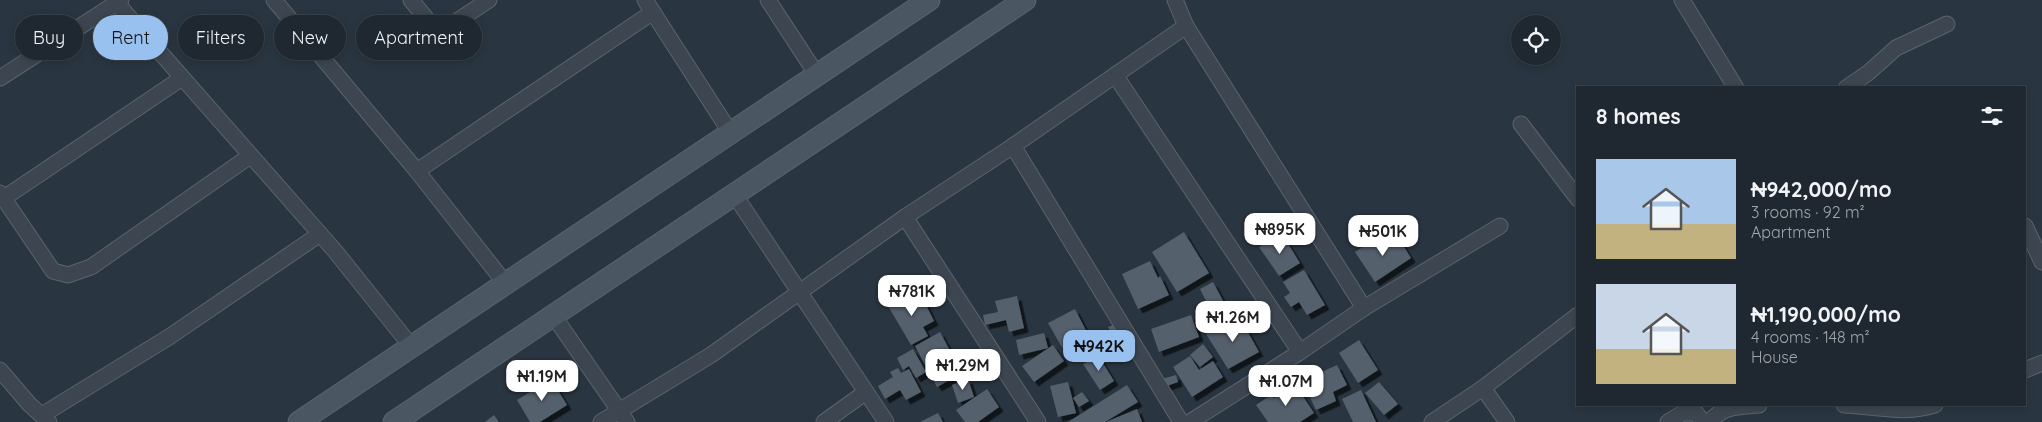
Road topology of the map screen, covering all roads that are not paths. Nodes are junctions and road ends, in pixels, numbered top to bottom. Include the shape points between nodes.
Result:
1 (274, 0) edge
2 (411, 0) edge
3 (489, 0) edge
4 (768, 0) edge
5 (929, 0) edge
6 (1025, 0) edge
7 (1175, 0) edge
8 (1682, 0) edge
9 (117, 1) edge
10 (649, 6) edge
11 (1947, 24) dead end
12 (1186, 26) junction
13 (817, 75) junction
14 (1116, 75) junction
15 (0, 78) edge
16 (182, 78) junction
17 (1735, 86) edge
18 (1849, 86) edge
19 (1521, 124) dead end
20 (730, 132) junction
21 (1013, 146) junction
22 (250, 156) junction
23 (417, 171) junction
24 (734, 194) junction
25 (2, 196) edge
26 (1576, 196) edge
27 (905, 217) junction
28 (1500, 226) dead end
29 (2026, 228) edge
30 (320, 234) junction
31 (2042, 262) edge
32 (505, 283) junction
33 (799, 291) junction
34 (1364, 308) junction
35 (554, 315) junction
36 (1576, 317) edge
37 (411, 346) junction
38 (1300, 352) junction
39 (2042, 363) edge
40 (0, 370) edge
41 (2026, 370) edge
42 (1483, 388) junction
43 (866, 392) junction
44 (1749, 406) edge
45 (1855, 406) edge
46 (1931, 406) edge
47 (1698, 413) edge
48 (623, 416) edge
49 (45, 419) edge
50 (299, 422) edge
51 (394, 422) edge
52 (601, 422) edge
53 (824, 422) edge
54 (886, 422) edge
55 (1038, 422) edge
56 (1181, 422) edge
57 (1190, 422) edge
58 (1432, 422) edge
59 (1507, 422) edge
60 (1668, 422) edge
61 (1709, 422) edge

1 - 23 street
2 - 3 street via 430,23 442,28
4 - 13 street
5 - 13 main road
6 - 24 main road
7 - 12 street
8 - 17 street
9 - 15 street
9 - 16 street
10 - 20 street
10 - 23 street
11 - 18 street via 1896,48 1868,74
12 - 14 street
12 - 34 street
13 - 20 main road
14 - 21 street
14 - 38 street
16 - 22 street
16 - 25 street
19 - 26 street
20 - 32 main road
21 - 27 street
21 - 56 street
22 - 25 street via 91,267 68,275 53,271
22 - 30 street
23 - 32 street
24 - 33 street
24 - 35 main road
27 - 33 street
27 - 55 street
28 - 34 street
29 - 31 street
30 - 37 street
30 - 49 street
32 - 37 main road
33 - 43 street
33 - 48 street
34 - 38 street
35 - 48 street
35 - 51 main road
36 - 42 street
37 - 50 main road
38 - 57 street
39 - 41 street
40 - 49 street
42 - 58 street
42 - 59 street
43 - 53 street
43 - 54 street
44 - 61 street via 1728,408
45 - 46 street via 1901,410
47 - 60 street via 1683,413
48 - 52 street

